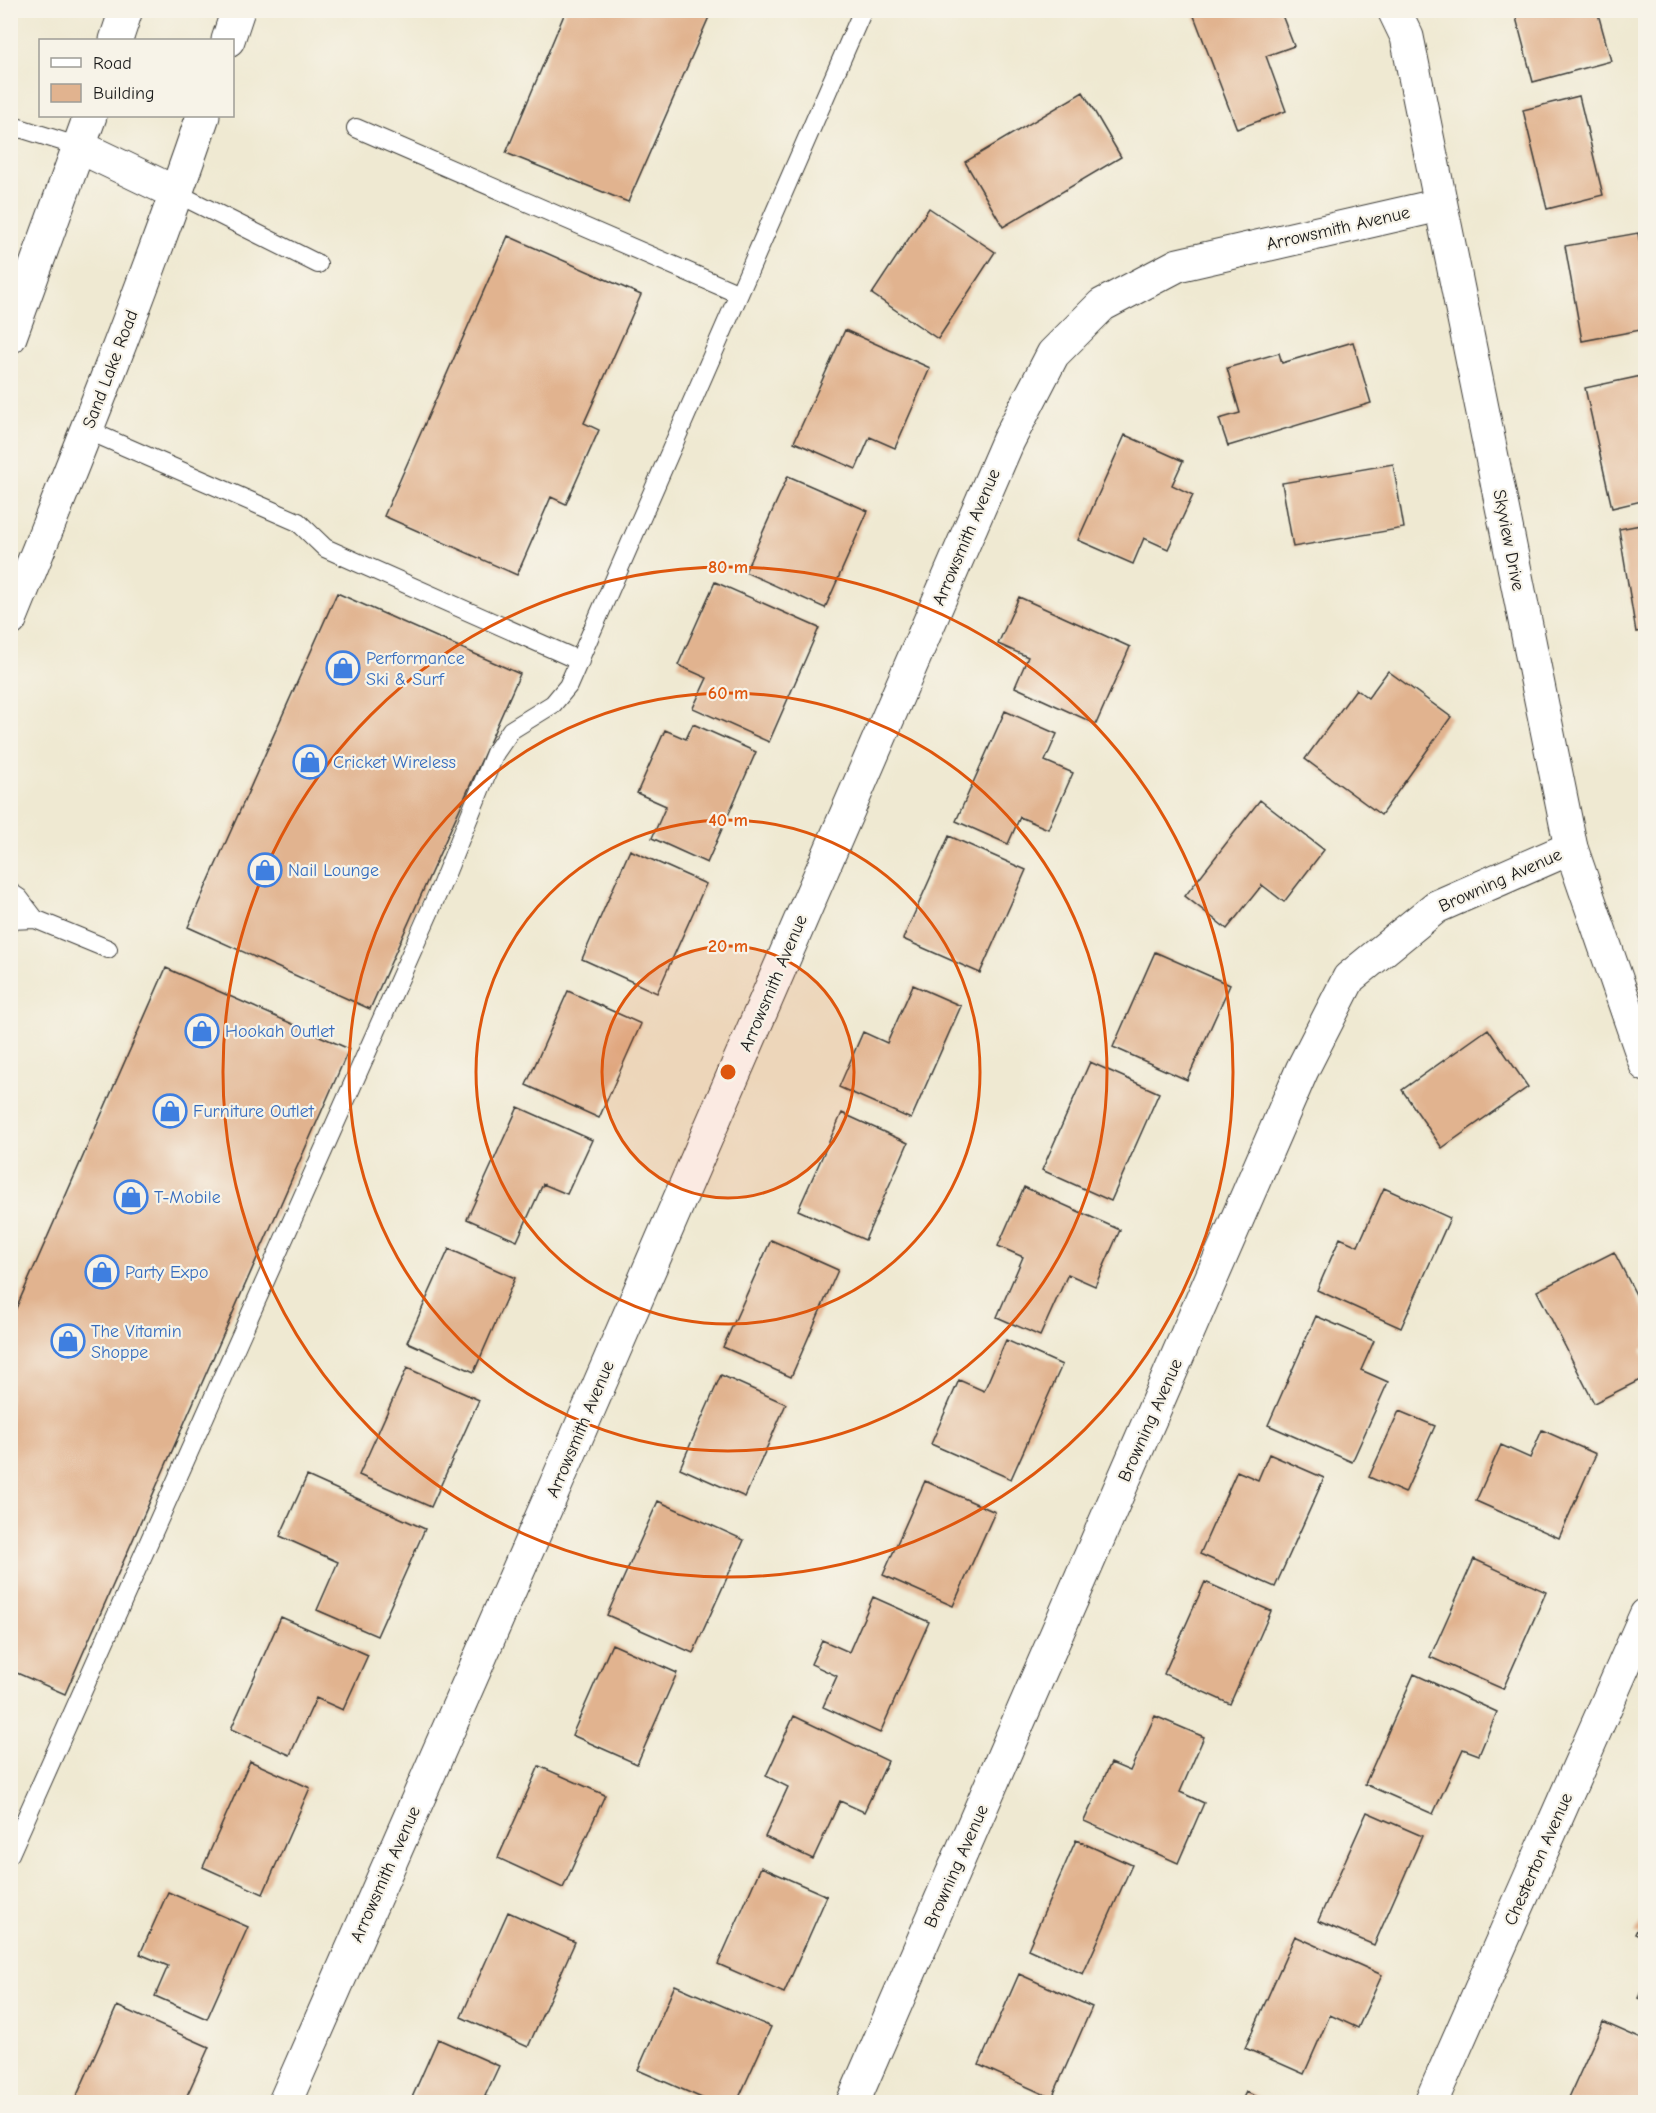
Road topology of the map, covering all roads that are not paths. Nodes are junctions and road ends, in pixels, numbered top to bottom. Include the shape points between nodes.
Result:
1 (126, 10) edge
2 (238, 10) edge
3 (863, 10) edge
4 (1394, 10) edge
5 (116, 39) edge
6 (228, 39) edge
7 (90, 117) edge
8 (203, 117) edge
9 (10, 125) edge
10 (356, 128) dead end
11 (80, 147) junction
12 (176, 194) junction
13 (1440, 205) junction
14 (318, 264) dead end
15 (739, 294) junction
16 (10, 337) edge
17 (87, 430) junction
18 (10, 620) edge
19 (580, 661) junction
20 (1571, 848) junction
21 (10, 892) edge
22 (35, 919) junction
23 (10, 920) edge
24 (108, 949) dead end
25 (1646, 1065) edge
26 (1646, 1615) edge
27 (10, 1854) edge
28 (285, 2103) edge
29 (853, 2103) edge
30 (1431, 2103) edge

1 - 5 street
2 - 6 street
3 - 15 lane
4 - 13 street, Skyview Drive via 1407,37
7 - 11 street
8 - 12 street, Sand Lake Road
9 - 11 lane
10 - 15 lane
11 - 12 street
11 - 16 street
12 - 14 lane
12 - 17 street, Sand Lake Road
13 - 20 street, Skyview Drive
13 - 28 street, Arrowsmith Avenue via 1178,265 1102,305 1053,354 1008,441
15 - 19 lane
17 - 18 street, Sand Lake Road
17 - 19 lane via 298,522 326,548
19 - 27 lane via 568,686 553,704 511,730 495,753 432,908
20 - 25 street, Skyview Drive
20 - 29 street, Browning Avenue via 1436,907 1349,978 1302,1070
21 - 22 lane
22 - 23 lane
22 - 24 lane
26 - 30 street, Chesterton Avenue

